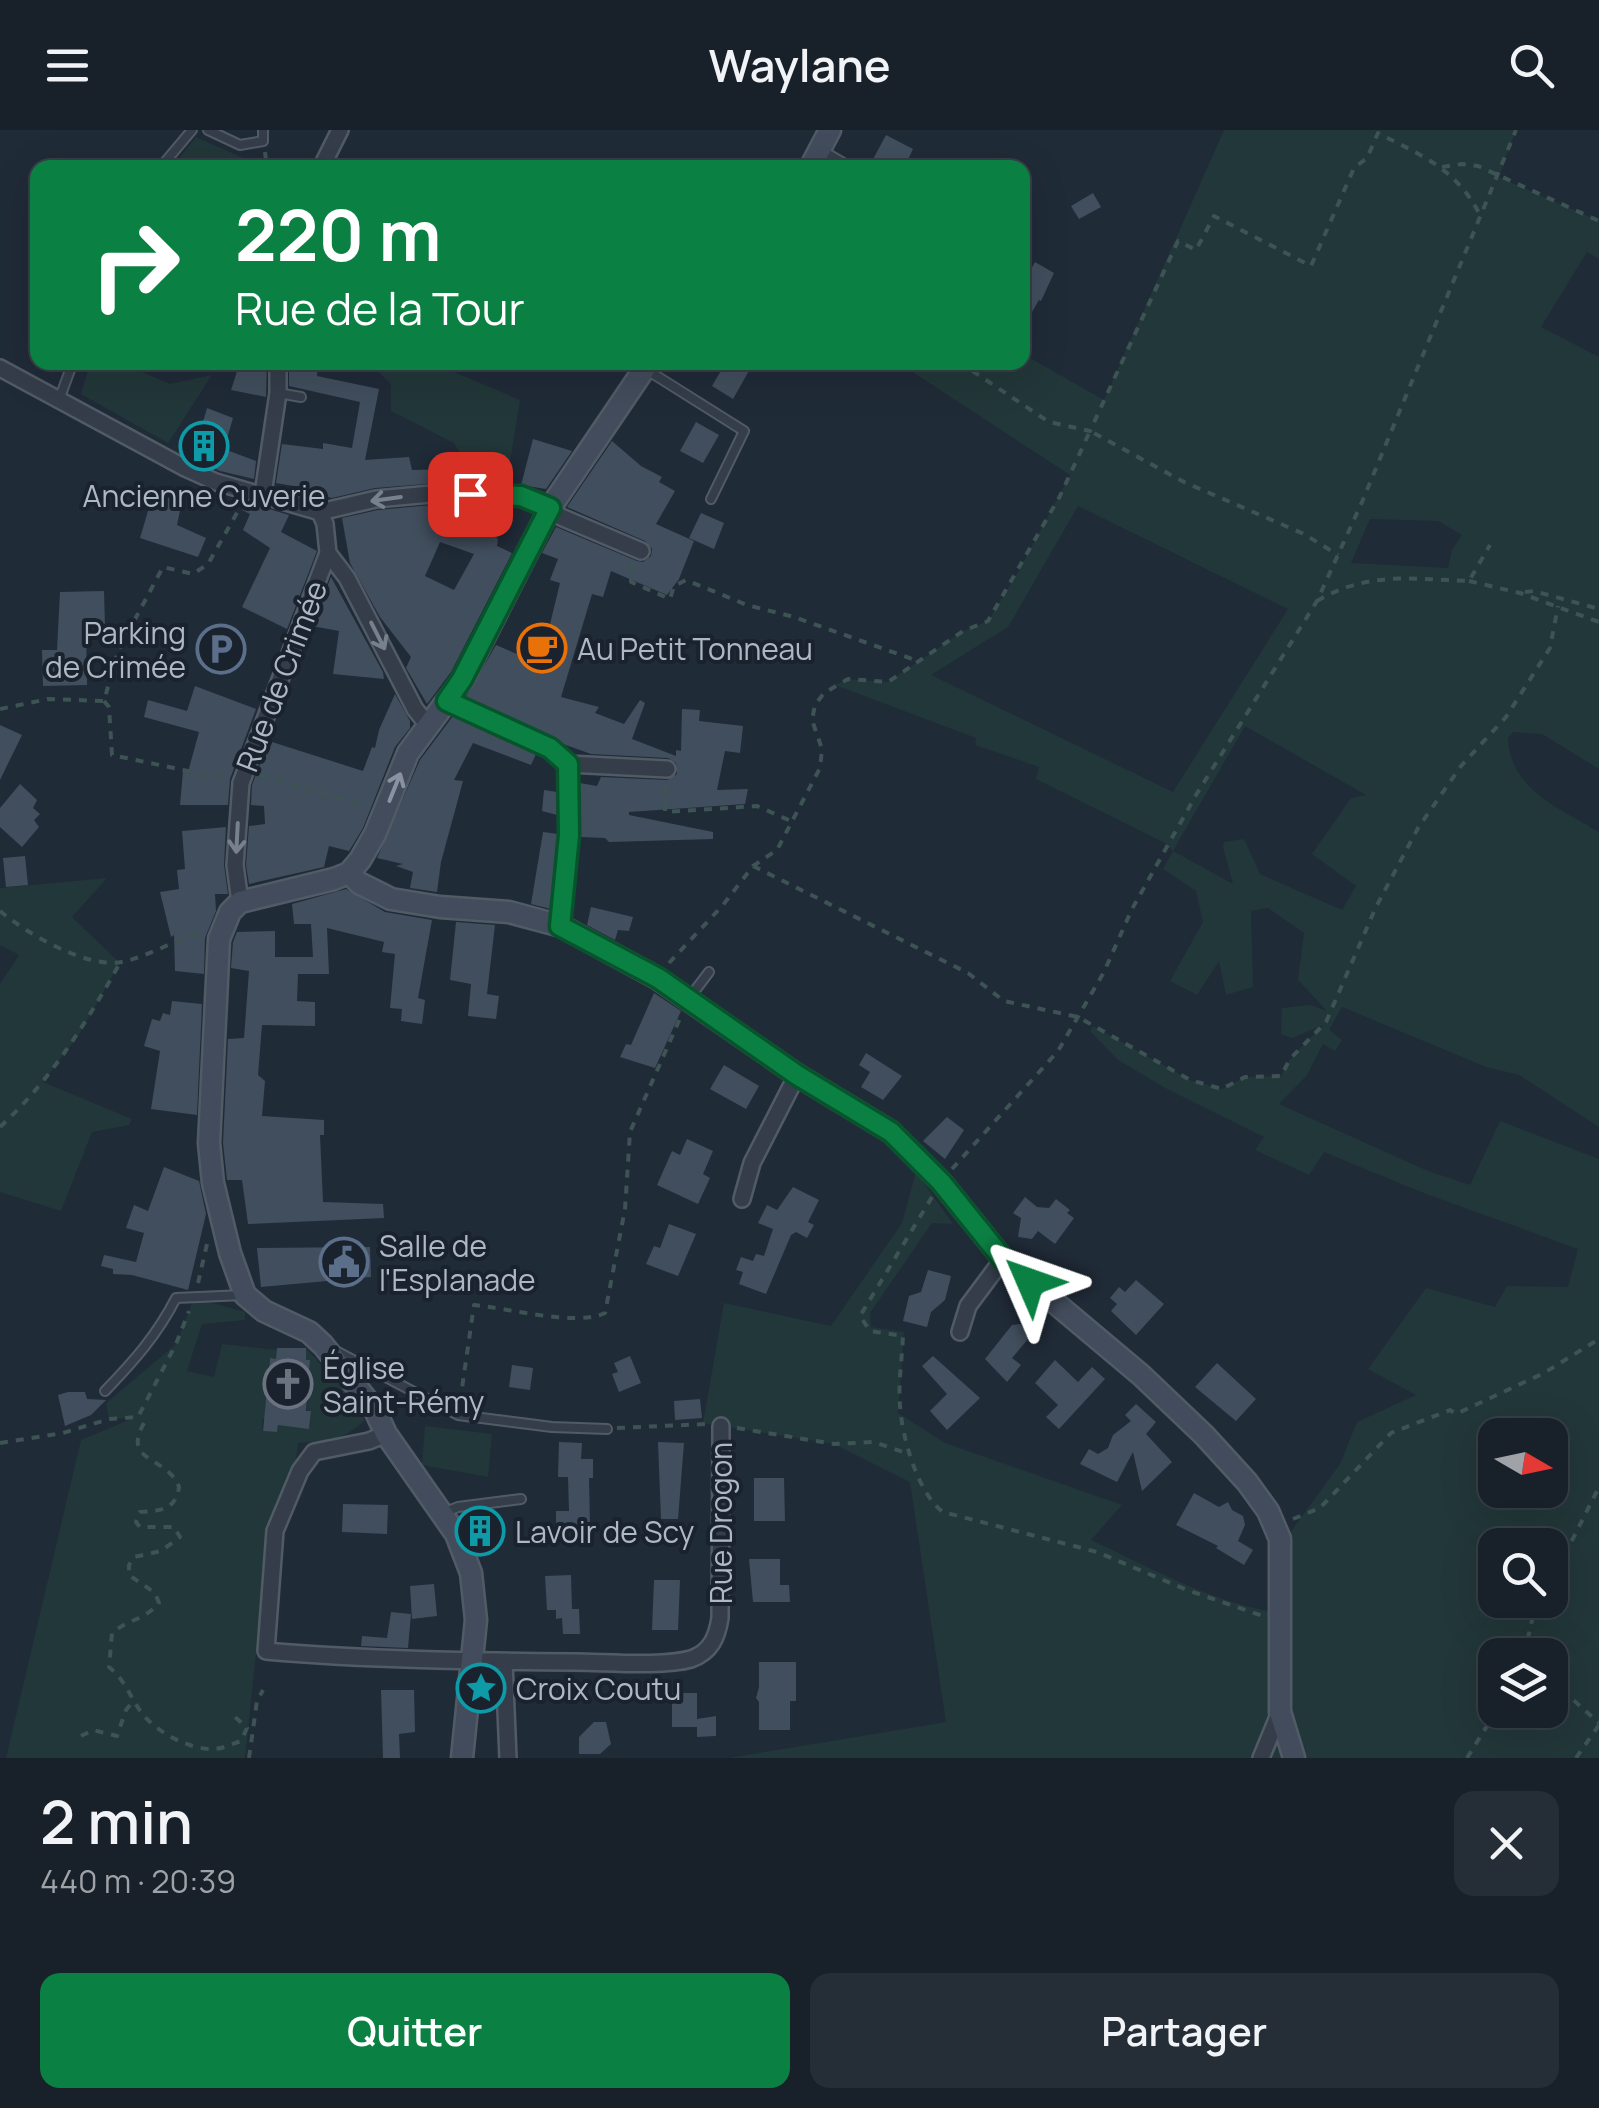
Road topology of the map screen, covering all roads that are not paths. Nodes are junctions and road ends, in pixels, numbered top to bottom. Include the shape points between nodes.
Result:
1 (192, 130) edge
2 (208, 130) edge
3 (262, 130) edge
4 (340, 130) edge
5 (830, 130) edge
6 (815, 159) edge
7 (167, 160) edge
8 (325, 160) edge
9 (0, 368) edge
10 (70, 370) edge
11 (278, 370) edge
12 (643, 370) edge
13 (654, 370) edge
14 (278, 393) junction
15 (301, 397) dead end
16 (60, 400) junction
17 (255, 492) junction
18 (711, 499) dead end
19 (550, 508) junction
20 (320, 512) junction
21 (637, 550) road end
22 (328, 553) junction
23 (447, 701) junction
24 (427, 724) junction
25 (568, 764) junction
26 (665, 769) road end
27 (350, 873) junction
28 (240, 902) junction
29 (560, 926) junction
30 (709, 972) dead end
31 (689, 998) junction
32 (797, 1075) junction
33 (742, 1199) dead end
34 (1003, 1259) junction
35 (245, 1295) junction
36 (960, 1332) dead end
37 (323, 1345) junction
38 (106, 1391) dead end
39 (720, 1426) road end
40 (607, 1429) road end
41 (386, 1434) junction
42 (520, 1499) dead end
43 (443, 1513) junction
44 (472, 1662) junction
45 (504, 1662) junction
46 (1280, 1712) junction
47 (462, 1758) edge
48 (508, 1758) edge
49 (1260, 1758) edge
50 (1294, 1758) edge

1 - 7 lane
2 - 3 lane via 240,145 262,141
4 - 8 street
5 - 6 street
9 - 16 street
10 - 16 lane
11 - 14 street
12 - 19 street
13 - 18 lane via 744,430
14 - 15 lane
14 - 17 street
16 - 17 street via 185,468
17 - 20 street
19 -> 20 street via 521,496 442,492
19 - 21 street
19 - 23 street
20 - 22 street, Rue de Crimée
22 -> 24 street
22 -> 28 street, Rue de Crimée via 243,777
23 - 24 street
23 - 25 street via 550,748
27 -> 24 street
25 - 26 street
25 - 29 street
27 - 28 street
27 - 29 street via 392,899 509,912
28 - 35 street via 223,925 209,1143 216,1200
29 - 31 street
30 - 31 lane
31 - 32 street
32 - 33 street via 752,1163
32 - 34 street via 891,1132
34 - 36 street via 968,1306
34 - 46 street via 1204,1435 1275,1526 1282,1570
35 - 37 street
35 - 38 lane via 176,1298 141,1354
37 - 40 lane via 458,1415
37 - 41 street via 376,1410
39 - 45 street, Rue Drogon via 720,1618 706,1652 689,1660
41 - 43 street
41 - 44 street via 314,1452 300,1471 275,1531 266,1651
42 - 43 lane
43 - 44 street via 471,1574
44 - 45 street
44 - 47 street
45 - 48 street
46 - 49 street
46 - 50 street

